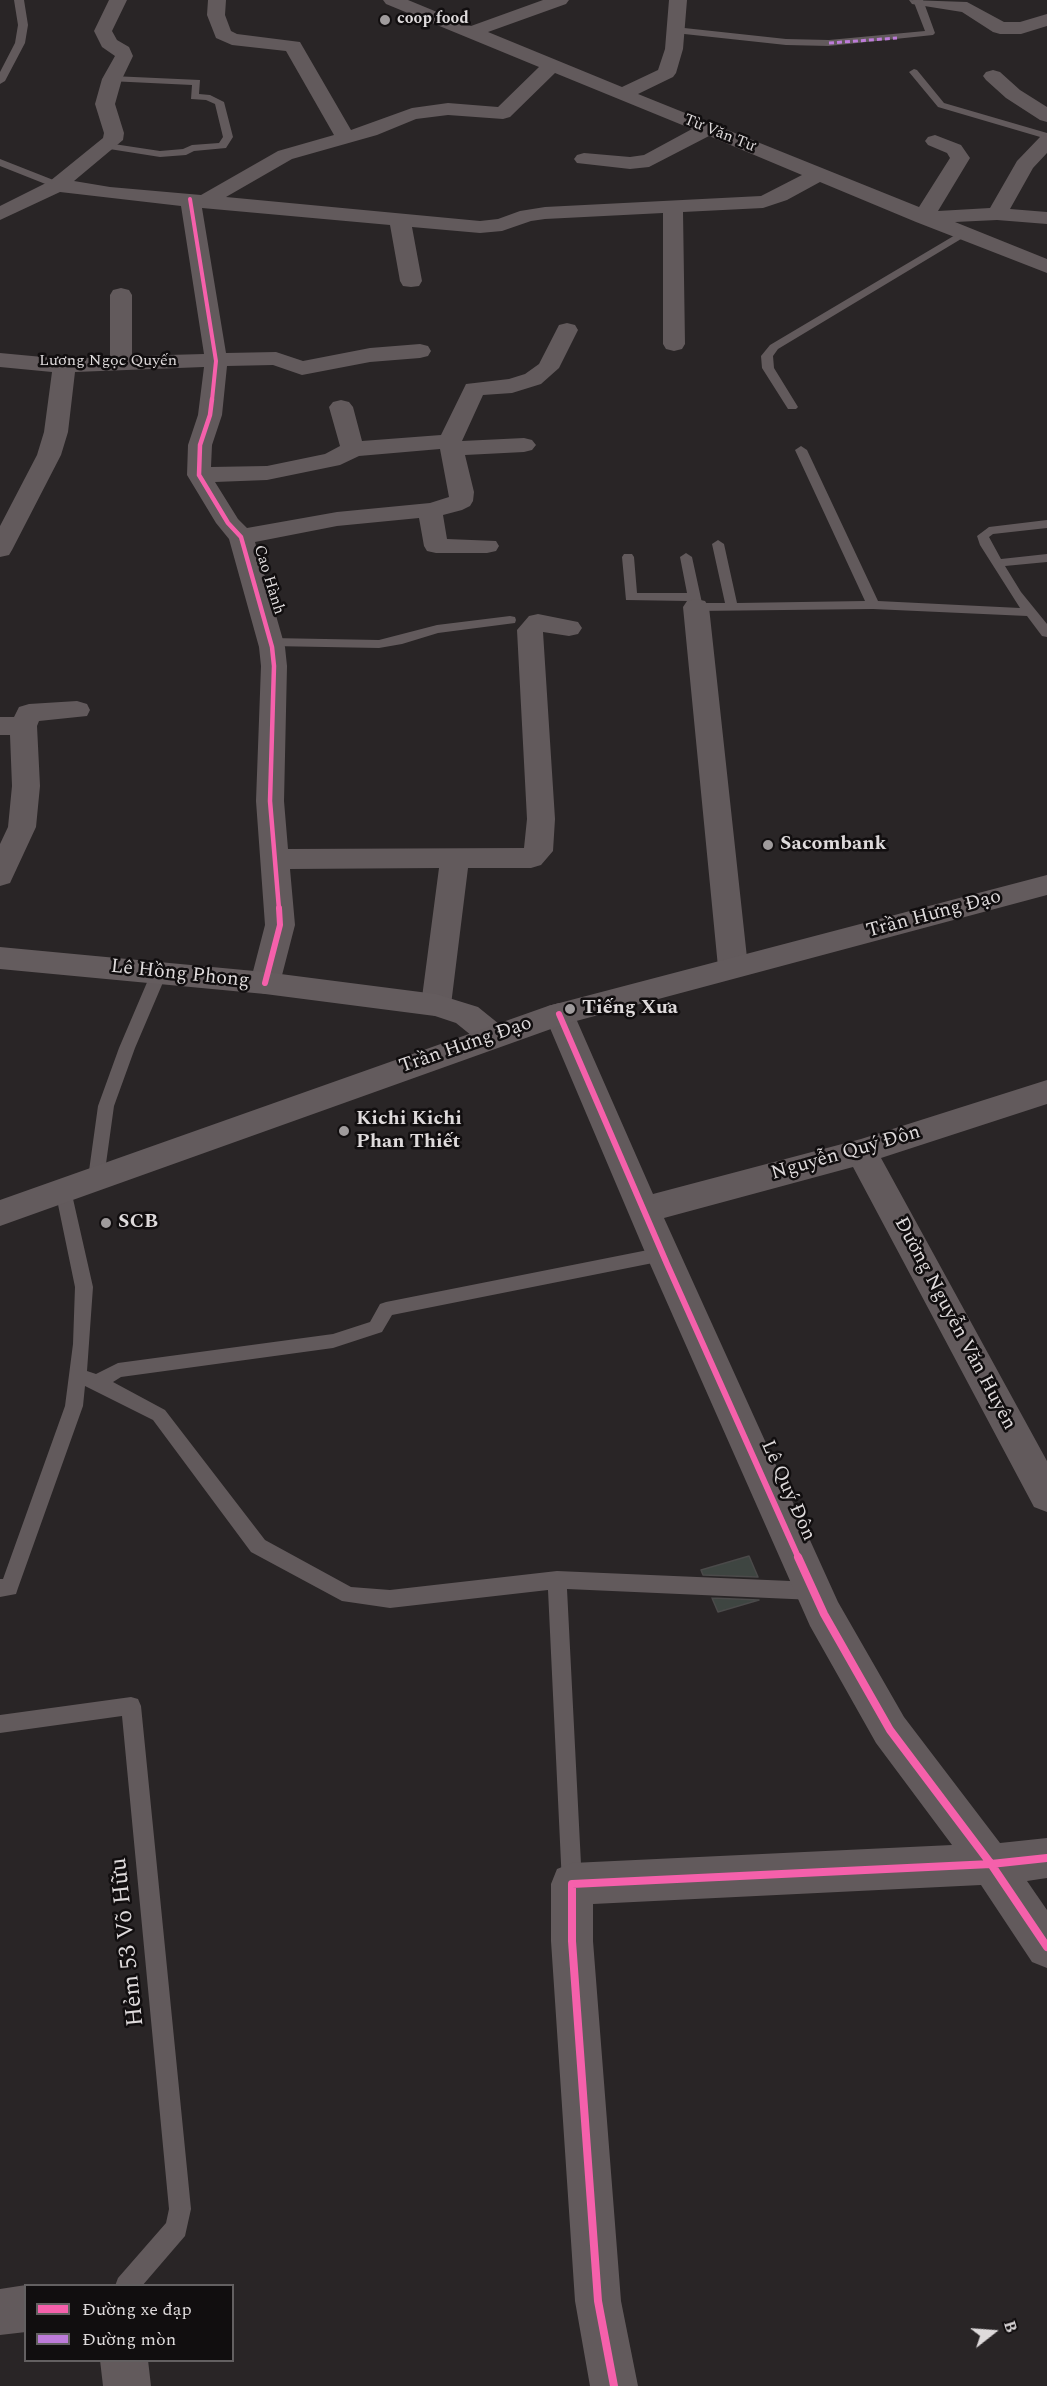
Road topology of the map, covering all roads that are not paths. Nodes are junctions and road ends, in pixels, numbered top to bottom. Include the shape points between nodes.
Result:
1 (19, 0) edge
2 (118, 0) edge
3 (217, 0) edge
4 (392, 0) edge
5 (560, 0) edge
6 (678, 0) edge
7 (918, 0) edge
8 (1047, 20) edge
9 (675, 30) junction
10 (471, 32) junction
11 (5, 61) edge
12 (552, 65) junction
13 (914, 72) dead end
14 (993, 76) dead end
15 (112, 79) junction
16 (0, 81) edge
17 (622, 94) junction
18 (1047, 116) edge
19 (708, 129) junction
20 (1047, 136) edge
21 (346, 138) junction
22 (935, 141) dead end
23 (1047, 141) edge
24 (107, 146) junction
25 (584, 159) dead end
26 (0, 162) edge
27 (818, 174) junction
28 (57, 185) junction
29 (198, 200) junction
30 (673, 207) junction
31 (0, 214) edge
32 (997, 214) junction
33 (923, 218) junction
34 (1047, 218) edge
35 (400, 220) junction
36 (962, 234) junction
37 (1047, 267) edge
38 (411, 281) dead end
39 (121, 295) dead end
40 (567, 330) dead end
41 (674, 344) dead end
42 (420, 351) dead end
43 (0, 360) edge
44 (216, 361) junction
45 (121, 364) junction
46 (64, 366) junction
47 (341, 407) dead end
48 (792, 407) dead end
49 (451, 446) junction
50 (524, 446) dead end
51 (353, 449) junction
52 (801, 450) dead end
53 (199, 475) junction
54 (430, 510) junction
55 (1047, 524) edge
56 (241, 537) junction
57 (718, 544) dead end
58 (488, 546) dead end
59 (0, 550) edge
60 (628, 556) dead end
61 (686, 557) dead end
62 (1047, 558) edge
63 (997, 563) junction
64 (696, 602) junction
65 (873, 605) junction
66 (732, 607) junction
67 (1030, 612) junction
68 (510, 620) dead end
69 (569, 628) dead end
70 (1047, 633) edge
71 (271, 642) junction
72 (77, 710) dead end
73 (11, 726) edge
74 (276, 859) junction
75 (455, 859) junction
76 (0, 876) edge
77 (1047, 885) edge
78 (0, 958) edge
79 (733, 967) junction
80 (159, 973) junction
81 (265, 983) junction
82 (436, 1005) junction
83 (559, 1014) junction
84 (493, 1036) junction
85 (1047, 1092) edge
86 (861, 1152) junction
87 (96, 1178) junction
88 (63, 1190) junction
89 (644, 1210) junction
90 (0, 1213) edge
91 (663, 1254) junction
92 (78, 1376) junction
93 (99, 1382) junction
94 (1047, 1496) edge
95 (557, 1580) junction
96 (0, 1588) edge
97 (813, 1591) junction
98 (0, 1724) edge
99 (1047, 1858) edge
100 (991, 1864) junction
101 (572, 1884) junction
102 (1047, 1947) edge
103 (128, 2284) edge
104 (24, 2308) edge
105 (0, 2312) edge
106 (124, 2362) edge
107 (127, 2386) edge
108 (614, 2386) edge

1 - 11 lane via 23,25 20,43
2 - 15 street via 103,31 109,43 124,56
3 - 21 street via 216,15 223,34 232,39 293,46
4 - 10 street, Từ Văn Tư
5 - 10 street
6 - 9 street
7 - 8 street via 968,7 1000,28 1021,28
7 - 9 lane via 930,33 829,43
9 - 17 street via 666,73
10 - 12 street, Từ Văn Tư
11 - 16 lane
12 - 17 street, Từ Văn Tư
12 - 21 street via 503,113 427,111
13 - 20 lane via 941,105
14 - 18 street via 1012,94
15 - 24 street via 105,104 114,133
15 - 24 lane via 197,82 194,97 219,102 228,137 222,146 160,154
17 - 19 street, Từ Văn Tư
19 - 25 street via 649,161
19 - 27 street, Từ Văn Tư
21 - 29 street via 285,155
22 - 33 street via 954,148 960,158
23 - 32 street via 1024,165
24 - 28 street
26 - 28 lane
27 - 30 street via 763,202
27 - 33 street, Từ Văn Tư
28 - 29 street
28 - 31 street
29 - 35 street
29 - 44 street
30 - 35 street via 545,213 480,227
30 - 41 street
32 - 33 street
32 - 34 street
33 - 36 street, Từ Văn Tư
35 - 38 street
36 - 37 street, Từ Văn Tư
36 - 48 lane via 774,347 767,356 768,368
39 - 45 street
40 - 49 street via 548,368 532,380 474,389
42 - 44 street, Lương Ngọc Quyến via 370,355 302,368 276,359
43 - 46 street, Lương Ngọc Quyến
44 - 45 street, Lương Ngọc Quyến
44 - 53 street via 210,415 200,445
45 - 46 street, Lương Ngọc Quyến
46 - 59 street via 56,432 49,455
47 - 51 street
49 - 50 street
49 - 51 street via 411,443
49 - 54 street via 461,501
51 - 53 street via 332,460 267,473
52 - 65 lane
53 - 56 street, Cao Hành
54 - 56 street via 338,519
54 - 58 street via 436,546
55 - 63 lane via 989,531 983,536
56 - 71 street, Cao Hành
57 - 66 lane
60 - 64 lane via 632,597
61 - 64 lane
62 - 63 lane
63 - 67 lane
64 - 66 lane
64 - 79 street
65 - 66 lane
65 - 67 lane
67 - 70 lane
68 - 71 lane via 437,629 379,644
69 - 75 street via 538,622 530,630 541,819 539,851 531,858
71 - 74 street, Cao Hành via 274,666 270,801
72 - 73 street via 29,713
73 - 76 street via 26,786 22,827
74 - 75 street
74 - 81 street, Cao Hành via 280,925
75 - 82 street
77 - 79 main road, Trần Hưng Đạo
78 - 80 main road, Lê Hồng Phong
79 - 83 main road, Trần Hưng Đạo
80 - 81 main road, Lê Hồng Phong
80 - 87 lane via 106,1106
81 - 82 main road, Lê Hồng Phong
82 - 84 main road, Lê Hồng Phong via 467,1015
83 - 84 main road, Trần Hưng Đạo
83 - 89 street, Lê Quý Đôn
84 - 87 main road, Trần Hưng Đạo
85 - 86 street, Nguyễn Quý Đôn
86 - 89 street, Nguyễn Quý Đôn
86 - 94 street, Đường Nguyễn Văn Huyên
87 - 88 main road, Trần Hưng Đạo
88 - 90 main road, Trần Hưng Đạo
88 - 92 lane via 84,1287
89 - 91 street, Lê Quý Đôn
91 - 93 lane via 386,1309 376,1327 333,1341 118,1370
91 - 97 street, Lê Quý Đôn
92 - 93 lane
92 - 96 lane via 74,1406 9,1588
93 - 95 lane via 159,1415 258,1546 349,1595 390,1599
95 - 97 lane
95 - 101 lane
97 - 100 street, Lê Quý Đôn via 890,1730
98 - 103 lane, Hẻm 53 Võ Hữu via 131,1706 180,2209 177,2228
99 - 100 street
100 - 101 street
100 - 102 street, Lê Quý Đôn
101 - 108 street via 572,1941 598,2301
104 - 105 street
106 - 107 street

